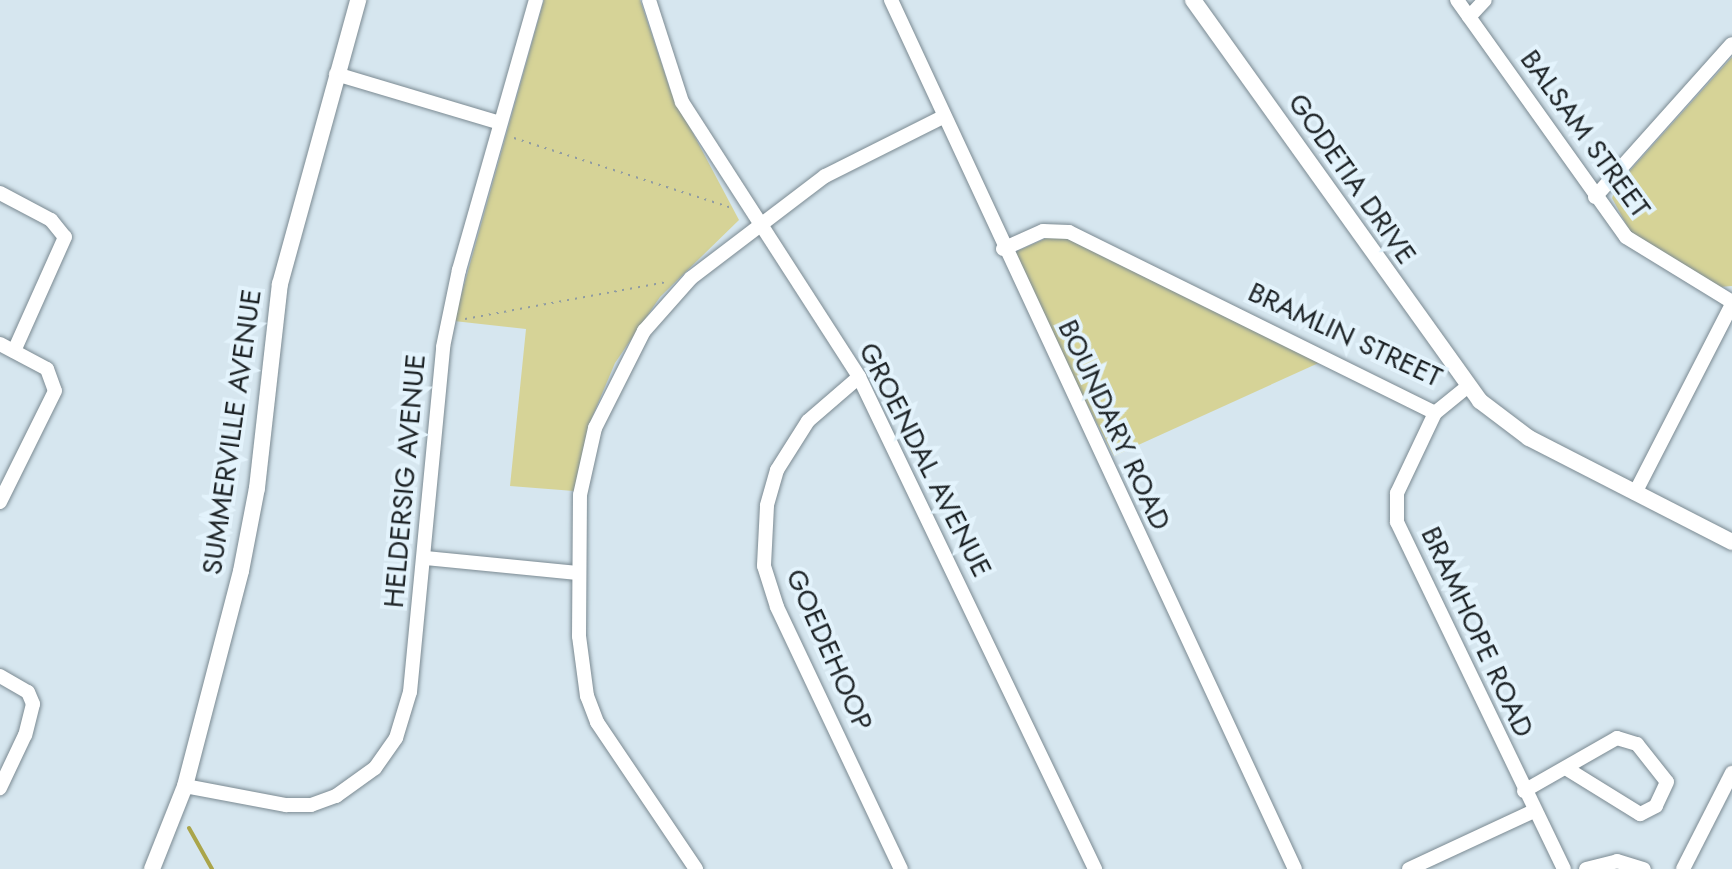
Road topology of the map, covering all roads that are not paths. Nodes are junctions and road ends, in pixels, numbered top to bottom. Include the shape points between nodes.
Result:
1 (358, 0) edge
2 (536, 0) edge
3 (649, 0) edge
4 (891, 0) edge
5 (1457, 0) edge
6 (1485, 0) edge
7 (1197, 2) edge
8 (1469, 17) junction
9 (1732, 44) edge
10 (336, 74) junction
11 (943, 117) junction
12 (498, 128) junction
13 (0, 193) edge
14 (1595, 197) junction
15 (754, 219) junction
16 (1003, 249) junction
17 (1732, 303) edge
18 (0, 344) edge
19 (14, 351) junction
20 (859, 377) junction
21 (1467, 387) junction
22 (1435, 413) junction
23 (1635, 493) junction
24 (0, 502) edge
25 (1732, 542) edge
26 (425, 558) junction
27 (578, 573) junction
28 (0, 676) edge
29 (1567, 769) junction
30 (1732, 773) edge
31 (185, 786) junction
32 (0, 788) edge
33 (1524, 791) junction
34 (1534, 811) junction
35 (152, 869) edge
36 (696, 869) edge
37 (901, 869) edge
38 (1095, 869) edge
39 (1295, 869) edge
40 (1409, 869) edge
41 (1564, 869) edge
42 (1586, 869) edge
43 (1644, 869) edge
44 (1683, 869) edge

1 - 10 street, SUMMERVILLE AVENUE
2 - 12 street, HELDERSIG AVENUE
3 - 15 street, GROENDAL AVENUE via 682,102
4 - 11 street, BOUNDARY ROAD
5 - 8 street, BALSAM STREET
6 - 8 street
7 - 21 street, GODETIA DRIVE
8 - 14 street, BALSAM STREET
9 - 14 street
10 - 12 street
10 - 31 street, SUMMERVILLE AVENUE via 280,284 257,488
11 - 15 street via 825,176
11 - 16 street, BOUNDARY ROAD
12 - 26 street, HELDERSIG AVENUE via 448,322
13 - 19 street via 51,220 65,237
14 - 17 street, BALSAM STREET via 1646,254
15 - 20 street, GROENDAL AVENUE
15 - 27 street via 644,331 595,428 580,495
16 - 22 street, BRAMLIN STREET via 1055,230 1094,241
16 - 39 street, BOUNDARY ROAD
17 - 23 street
18 - 19 street
19 - 24 street via 47,369 55,391
20 - 37 street, GOEDEHOOP via 808,421 777,470 767,506 764,566 777,607
20 - 38 street, GROENDAL AVENUE
21 - 22 street, BRAMLIN STREET
21 - 23 street, BRAMLIN STREET via 1529,438
22 - 33 street, BRAMHOPE ROAD via 1397,493 1397,522
23 - 25 street, BRAMLIN STREET
26 - 27 street
26 - 31 street, HELDERSIG AVENUE via 404,718 375,768 336,796 311,805
27 - 36 street via 581,670 597,722
28 - 32 street via 28,692 33,704 22,744
29 - 29 street via 1640,814 1656,806 1667,782 1637,744 1617,738 1591,749
29 - 33 street
30 - 44 street
31 - 35 street, SUMMERVILLE AVENUE
33 - 34 street, BRAMHOPE ROAD
34 - 40 street
34 - 41 street, BRAMHOPE ROAD
42 - 43 street via 1617,861

